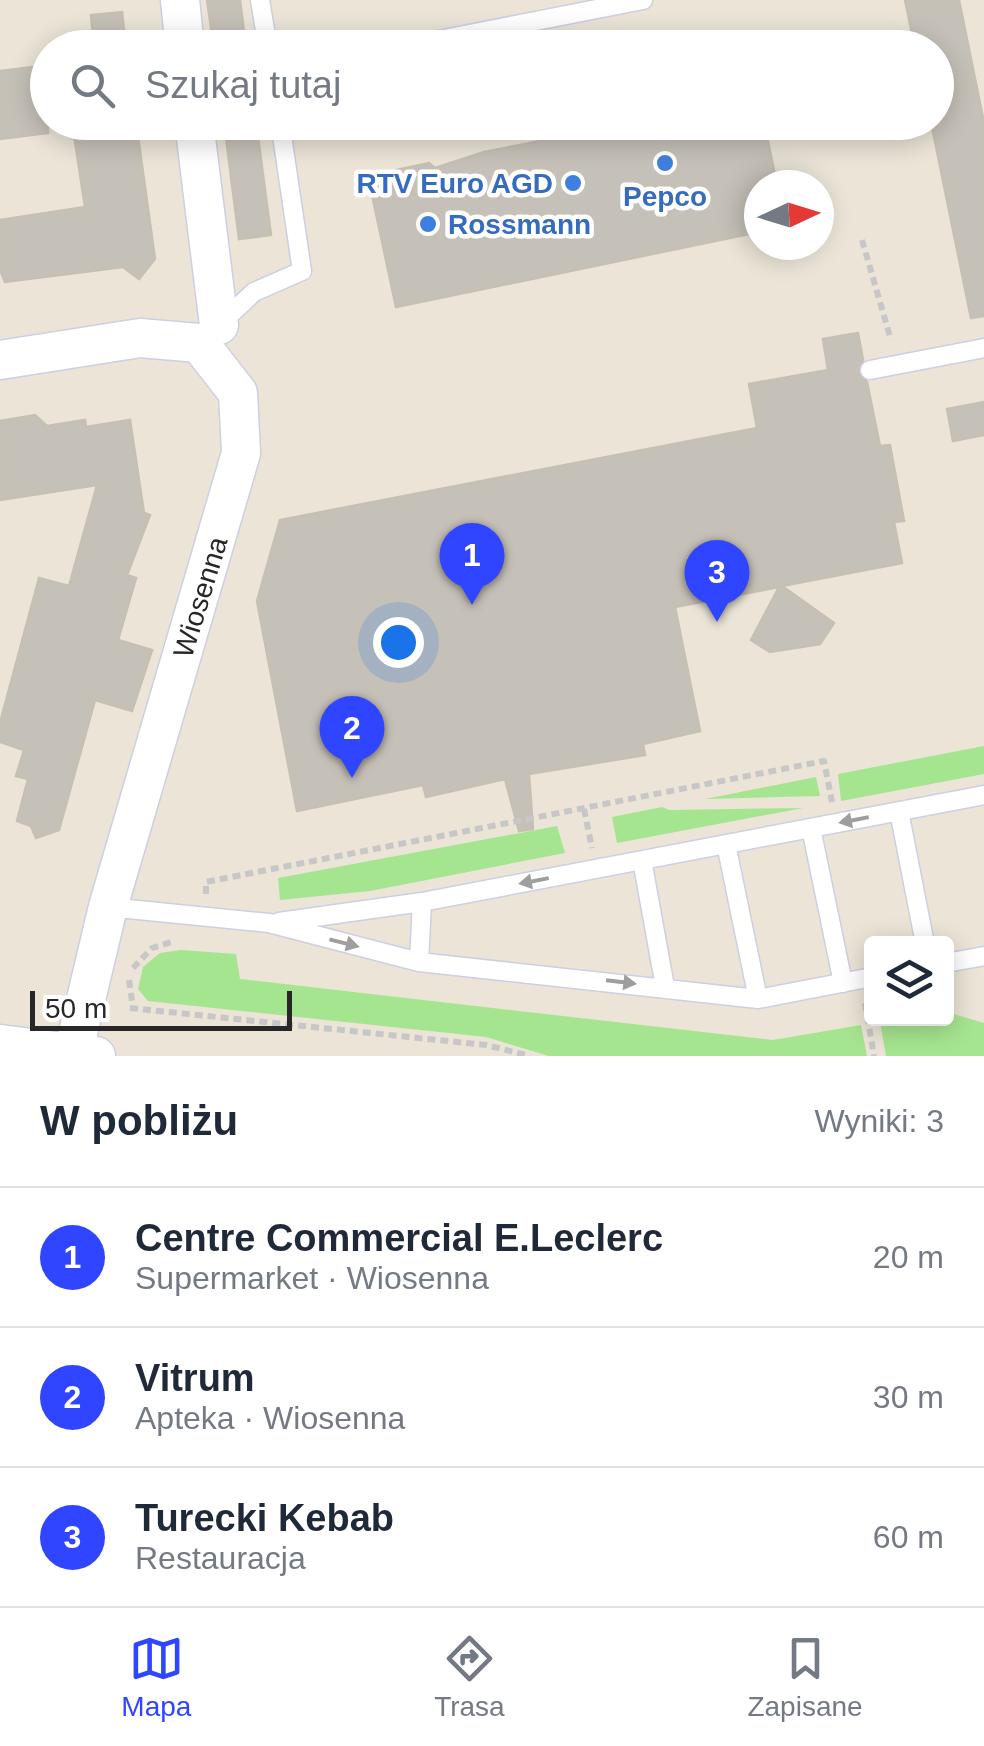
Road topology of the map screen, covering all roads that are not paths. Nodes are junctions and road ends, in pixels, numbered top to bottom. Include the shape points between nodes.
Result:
1 (180, 0) edge
2 (260, 0) edge
3 (642, 0) edge
4 (183, 30) edge
5 (265, 30) edge
6 (490, 30) edge
7 (195, 140) edge
8 (283, 140) edge
9 (209, 334) junction
10 (984, 348) edge
11 (0, 360) edge
12 (870, 370) dead end
13 (984, 796) edge
14 (899, 812) junction
15 (811, 828) junction
16 (726, 844) junction
17 (642, 860) junction
18 (422, 902) junction
19 (108, 907) junction
20 (268, 924) junction
21 (923, 936) edge
22 (984, 956) edge
23 (419, 962) junction
24 (954, 962) edge
25 (864, 979) edge
26 (842, 983) junction
27 (665, 987) junction
28 (758, 999) junction
29 (0, 1044) edge
30 (84, 1055) edge

1 - 4 street
2 - 5 lane
3 - 6 lane
7 - 9 street
8 - 9 lane via 302,271 254,292
9 - 11 street
9 - 19 street, Wiosenna via 238,394 241,453
10 - 12 lane
13 - 14 lane
14 -> 15 lane
14 - 21 lane
15 - 16 lane
15 - 26 lane
16 - 17 lane
16 - 28 lane
17 -> 18 lane
17 - 27 lane
18 - 20 lane
18 - 23 lane
19 - 20 lane
19 - 30 street, Wiosenna via 86,1004
20 -> 23 lane
22 - 24 lane
23 -> 27 lane
25 - 26 lane
26 - 28 lane
27 - 28 lane
29 - 30 street

